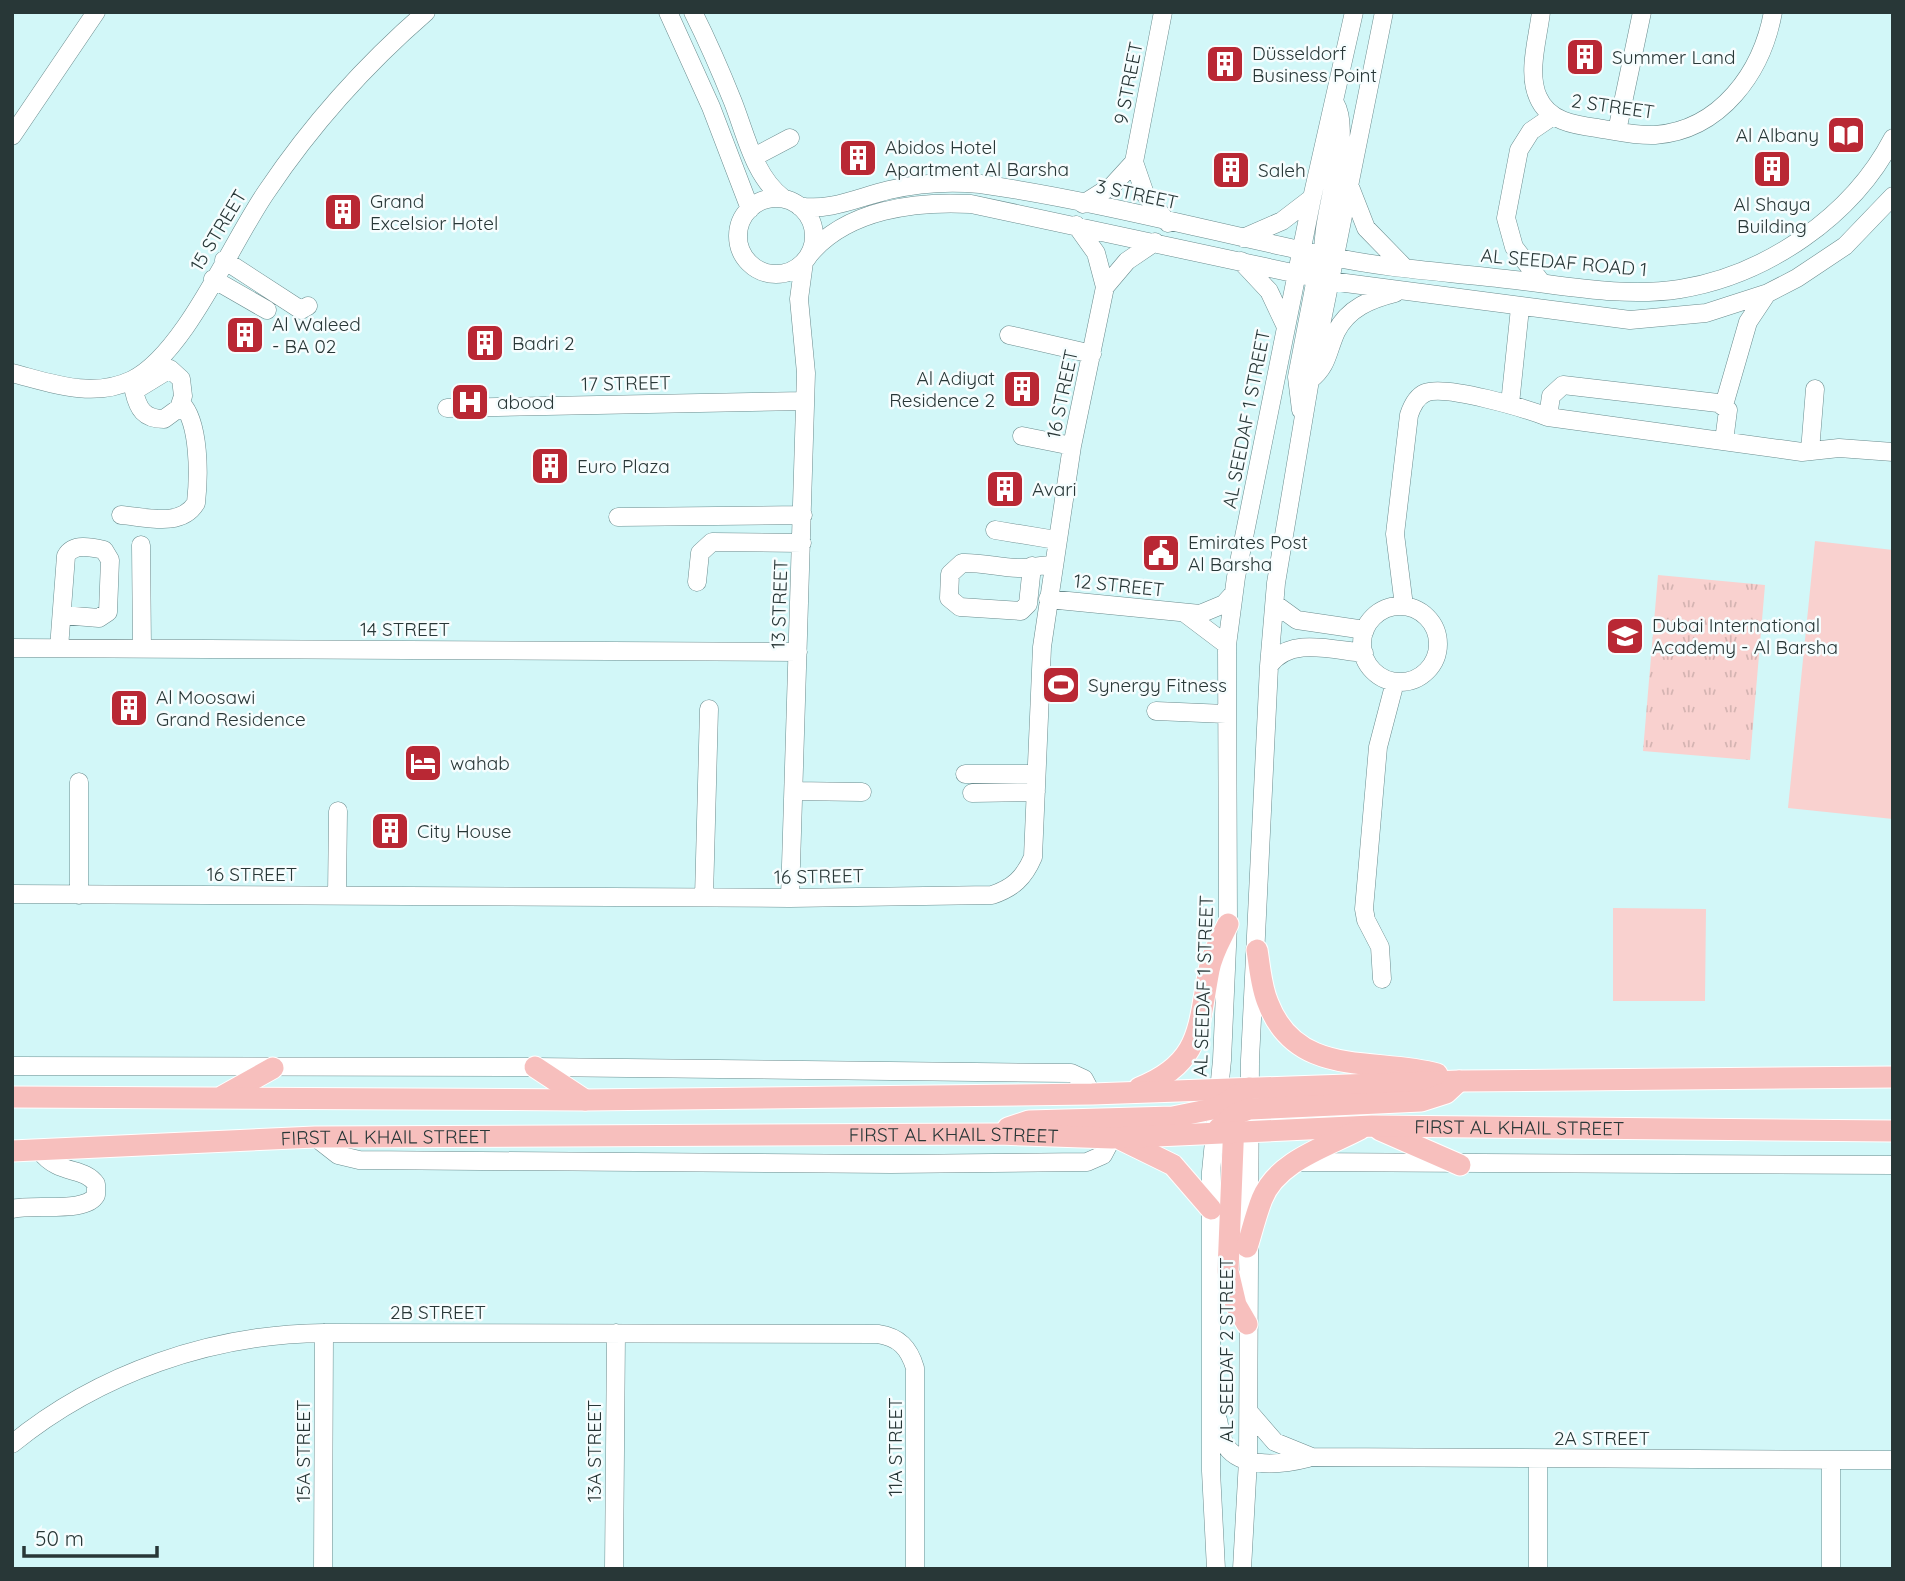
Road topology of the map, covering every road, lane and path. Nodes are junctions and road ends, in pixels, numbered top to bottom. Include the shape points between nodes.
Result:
1 (96, 12) edge
2 (426, 12) edge
3 (668, 12) edge
4 (693, 12) edge
5 (1163, 12) edge
6 (1354, 12) edge
7 (1384, 12) edge
8 (1541, 12) edge
9 (1642, 12) edge
10 (1773, 12) edge
11 (1335, 102) junction
12 (1549, 112) junction
13 (1617, 131) junction
14 (12, 136) edge
15 (789, 138) dead end
16 (1893, 138) edge
17 (754, 157) junction
18 (1134, 162) junction
19 (1349, 183) junction
20 (1893, 196) edge
21 (1312, 198) junction
22 (791, 202) junction
23 (1083, 204) junction
24 (750, 209) junction
25 (1168, 222) junction
26 (1076, 225) junction
27 (1243, 238) junction
28 (1155, 242) junction
29 (1302, 250) junction
30 (1329, 256) junction
31 (807, 258) junction
32 (224, 260) junction
33 (1241, 261) junction
34 (1403, 267) junction
35 (773, 274) junction
36 (1297, 274) junction
37 (213, 279) junction
38 (1323, 279) junction
39 (1542, 283) junction
40 (1105, 286) junction
41 (1404, 291) junction
42 (1768, 293) junction
43 (308, 306) dead end
44 (1520, 308) junction
45 (267, 310) dead end
46 (801, 312) junction
47 (1286, 328) junction
48 (1009, 335) dead end
49 (1045, 353) dead end
50 (1091, 358) junction
51 (12, 373) edge
52 (1310, 380) junction
53 (133, 386) junction
54 (1815, 389) dead end
55 (805, 401) junction
56 (181, 403) junction
57 (1510, 404) junction
58 (1724, 405) junction
59 (447, 408) dead end
60 (1548, 417) junction
61 (1304, 418) junction
62 (1023, 431) dead end
63 (1073, 440) junction
64 (1724, 441) junction
65 (1810, 452) junction
66 (1893, 452) edge
67 (121, 514) dead end
68 (803, 515) junction
69 (618, 517) dead end
70 (995, 530) dead end
71 (1056, 540) junction
72 (802, 543) junction
73 (141, 545) dead end
74 (1053, 565) junction
75 (1032, 566) junction
76 (697, 582) dead end
77 (1233, 594) junction
78 (1048, 599) junction
79 (1275, 604) junction
80 (1404, 606) junction
81 (1186, 614) junction
82 (62, 615) dead end
83 (1365, 631) junction
84 (1227, 645) junction
85 (12, 648) edge
86 (59, 649) junction
87 (142, 649) junction
88 (798, 652) junction
89 (1364, 653) junction
90 (1269, 666) junction
91 (1395, 682) junction
92 (709, 709) dead end
93 (1156, 711) dead end
94 (1226, 714) junction
95 (965, 774) dead end
96 (79, 782) dead end
97 (1036, 783) junction
98 (972, 793) dead end
99 (794, 797) junction
100 (862, 797) dead end
101 (338, 811) dead end
102 (12, 894) edge
103 (79, 895) junction
104 (337, 895) junction
105 (704, 897) junction
106 (790, 898) junction
107 (1228, 924) junction
108 (1257, 950) junction
109 (1382, 979) dead end
110 (12, 1066) edge
111 (535, 1067) junction
112 (273, 1068) junction
113 (1893, 1077) edge
114 (1459, 1082) junction
115 (1250, 1088) junction
116 (1127, 1092) junction
117 (1092, 1094) junction
118 (12, 1097) edge
119 (220, 1098) junction
120 (585, 1100) junction
121 (1231, 1114) junction
122 (1368, 1126) junction
123 (1893, 1130) edge
124 (998, 1134) junction
125 (315, 1137) junction
126 (1114, 1138) junction
127 (12, 1151) edge
128 (40, 1151) junction
129 (1298, 1162) junction
130 (1460, 1165) junction
131 (1893, 1165) edge
132 (12, 1209) edge
133 (1211, 1209) junction
134 (1247, 1247) junction
135 (1247, 1324) junction
136 (324, 1333) junction
137 (616, 1333) junction
138 (890, 1336) joint
139 (1212, 1394) junction
140 (1248, 1412) junction
141 (12, 1444) edge
142 (1312, 1457) junction
143 (1538, 1458) junction
144 (1248, 1460) junction
145 (1831, 1460) junction
146 (1893, 1460) edge
147 (323, 1569) edge
148 (614, 1569) edge
149 (915, 1569) edge
150 (1216, 1569) edge
151 (1242, 1569) edge
152 (1538, 1569) edge
153 (1831, 1569) edge

1 - 14 street
2 - 32 street, 15 STREET via 318,122 265,193
3 - 24 street
4 - 17 street
5 - 18 street, 9 STREET
6 - 11 street, AL SEEDAF 1 STREET
7 - 19 street
8 - 12 street via 1534,78 1538,99
9 - 13 street
10 - 13 street, 2 STREET via 1753,71 1717,111 1674,132 1643,135
11 - 21 street, AL SEEDAF 1 STREET
11 - 30 street via 1342,125
12 - 13 street, 2 STREET via 1573,125
12 - 39 street via 1519,150 1506,218 1514,247
15 - 17 street
16 - 39 street, AL SEEDAF ROAD 1 via 1871,172 1825,222 1777,254 1736,273 1709,283 1653,292
17 - 22 street via 768,185
18 - 23 street via 1113,185
18 - 25 street via 1144,194
19 - 30 street
19 - 34 street via 1366,228
20 - 42 street via 1845,246
21 - 27 street via 1282,220
21 - 29 street, AL SEEDAF 1 STREET
22 - 23 street, 3 STREET via 821,208 894,189 948,182 996,186
22 - 24 street via 765,200
22 - 31 street via 807,213 814,234
23 - 25 street, 3 STREET
24 - 35 street via 740,227 741,249 753,266
25 - 27 street, 3 STREET
26 - 28 street
26 - 31 street via 971,204 931,204 890,210 851,223 827,235
26 - 40 street, 16 STREET via 1096,253
27 - 29 street, 3 STREET
28 - 33 street
28 - 40 street via 1128,261
29 - 30 street, AL SEEDAF ROAD 1
29 - 36 street, AL SEEDAF 1 STREET
29 - 38 street
30 - 34 street, AL SEEDAF ROAD 1
30 - 38 street
31 - 35 street via 785,273
31 - 46 street, 13 STREET via 799,287
32 - 37 street, 15 STREET
32 - 43 street via 301,310
33 - 36 street
33 - 47 street via 1269,291
34 - 39 street, AL SEEDAF ROAD 1
35 - 46 street, 13 STREET
36 - 38 street
36 - 47 street, AL SEEDAF 1 STREET
37 - 45 street
37 - 53 street, 15 STREET via 171,346
38 - 41 street
38 - 52 street
38 - 61 street via 1296,388
40 - 50 street, 16 STREET
41 - 44 street
41 - 52 street via 1377,297 1353,310 1336,332 1324,368
42 - 44 street via 1673,318 1595,317
42 - 58 street via 1748,322
44 - 57 street
46 - 55 street, 13 STREET
47 - 77 street, AL SEEDAF 1 STREET
48 - 50 street
49 - 50 street
50 - 63 street, 16 STREET
51 - 53 street, 15 STREET via 84,389
52 - 61 street
53 - 56 street via 139,410 157,419 170,417
53 - 56 street via 170,369 181,379
54 - 65 street
55 - 59 street, 17 STREET
55 - 68 street, 13 STREET
56 - 67 street via 194,428 196,503 191,511 174,519
57 - 60 street
57 - 80 street via 1434,391 1412,406 1395,534
58 - 60 street via 1563,385 1552,396
58 - 64 street via 1728,415
60 - 64 street
61 - 79 street
62 - 63 street
63 - 71 street, 16 STREET
64 - 65 street
65 - 66 street via 1839,448
68 - 69 street
68 - 72 street, 13 STREET
70 - 71 street
71 - 74 street, 16 STREET
72 - 76 street via 712,542 700,554
72 - 88 street, 13 STREET
73 - 87 street
74 - 75 street
74 - 78 street, 16 STREET
75 - 75 street via 962,564 950,574 949,598 960,607 1021,611 1028,604
77 - 81 street, 12 STREET via 1213,611
77 - 84 street, AL SEEDAF 1 STREET
78 - 81 street, 12 STREET
78 - 97 street, 16 STREET
79 - 83 street via 1305,623
79 - 90 street
80 - 83 street via 1380,612
80 - 91 street via 1426,616 1438,649 1428,671 1407,682
81 - 84 street, 12 STREET
82 - 86 street
83 - 89 street
84 - 94 street, AL SEEDAF 1 STREET
85 - 86 street, 14 STREET
86 - 87 street, 14 STREET
87 - 88 street, 14 STREET
88 - 99 street, 13 STREET
89 - 90 street via 1292,648
89 - 91 street via 1375,672
90 - 108 street
91 - 109 street via 1378,747 1364,909 1380,947
92 - 105 street
93 - 94 street
94 - 107 street, AL SEEDAF 1 STREET
95 - 97 street
96 - 103 street
97 - 98 street
97 - 106 street, 16 STREET via 1032,857 1027,871 1006,890 992,895
99 - 100 street
99 - 106 street, 13 STREET
101 - 104 street
102 - 103 street, 16 STREET
103 - 104 street, 16 STREET
104 - 105 street, 16 STREET
105 - 106 street, 16 STREET
107 - 116 main road via 1213,957 1195,1041 1167,1073
107 - 121 street, AL SEEDAF 1 STREET
108 - 114 main road via 1272,1013 1287,1034 1308,1051 1335,1060 1426,1071
108 - 115 street
110 - 112 street
111 - 112 street
111 - 117 street via 1070,1073 1084,1079
111 - 120 main road
112 - 119 main road
113 - 114 main road, FIRST AL KHAIL STREET
114 - 115 main road, FIRST AL KHAIL STREET
114 - 121 main road via 1438,1097 1421,1101
115 - 121 main road, FIRST AL KHAIL STREET
115 - 121 street
116 - 117 main road, FIRST AL KHAIL STREET
116 - 121 main road, FIRST AL KHAIL STREET
117 - 120 main road, FIRST AL KHAIL STREET
118 - 119 main road, FIRST AL KHAIL STREET
119 - 120 main road, FIRST AL KHAIL STREET
121 - 122 main road, FIRST AL KHAIL STREET
121 - 124 main road via 1029,1121
121 - 126 main road, FIRST AL KHAIL STREET
121 - 133 street, AL SEEDAF 2 STREET
121 - 134 street, AL SEEDAF 2 STREET
121 - 135 main road via 1228,1271 1236,1305
122 - 123 main road, FIRST AL KHAIL STREET
122 - 129 main road
122 - 130 main road
124 - 125 main road, FIRST AL KHAIL STREET
124 - 126 main road, FIRST AL KHAIL STREET
125 - 126 street via 338,1155 359,1160 891,1164 1087,1162 1103,1155
125 - 128 main road, FIRST AL KHAIL STREET
126 - 133 main road via 1173,1165
127 - 128 main road, FIRST AL KHAIL STREET
128 - 132 street via 59,1168 88,1175 96,1184 96,1195 83,1206
129 - 130 street
129 - 134 main road via 1269,1186
130 - 131 street
133 - 139 street, AL SEEDAF 2 STREET
134 - 135 street, AL SEEDAF 2 STREET
135 - 140 street, AL SEEDAF 2 STREET
136 - 137 street, 2B STREET
136 - 141 street, 2B STREET via 234,1341 143,1368 84,1396
136 - 147 street, 15A STREET
137 - 138 street, 2B STREET
137 - 148 street, 13A STREET
138 - 149 street, 11A STREET via 907,1349 915,1368
139 - 144 street via 1224,1444
139 - 150 street, AL SEEDAF 2 STREET
140 - 142 street, 2A STREET via 1275,1442
140 - 144 street, AL SEEDAF 2 STREET
142 - 143 street, 2A STREET
142 - 144 street, 2A STREET via 1287,1462
143 - 145 street, 2A STREET
143 - 152 street
144 - 151 street, AL SEEDAF 2 STREET
145 - 146 street, 2A STREET
145 - 153 street

